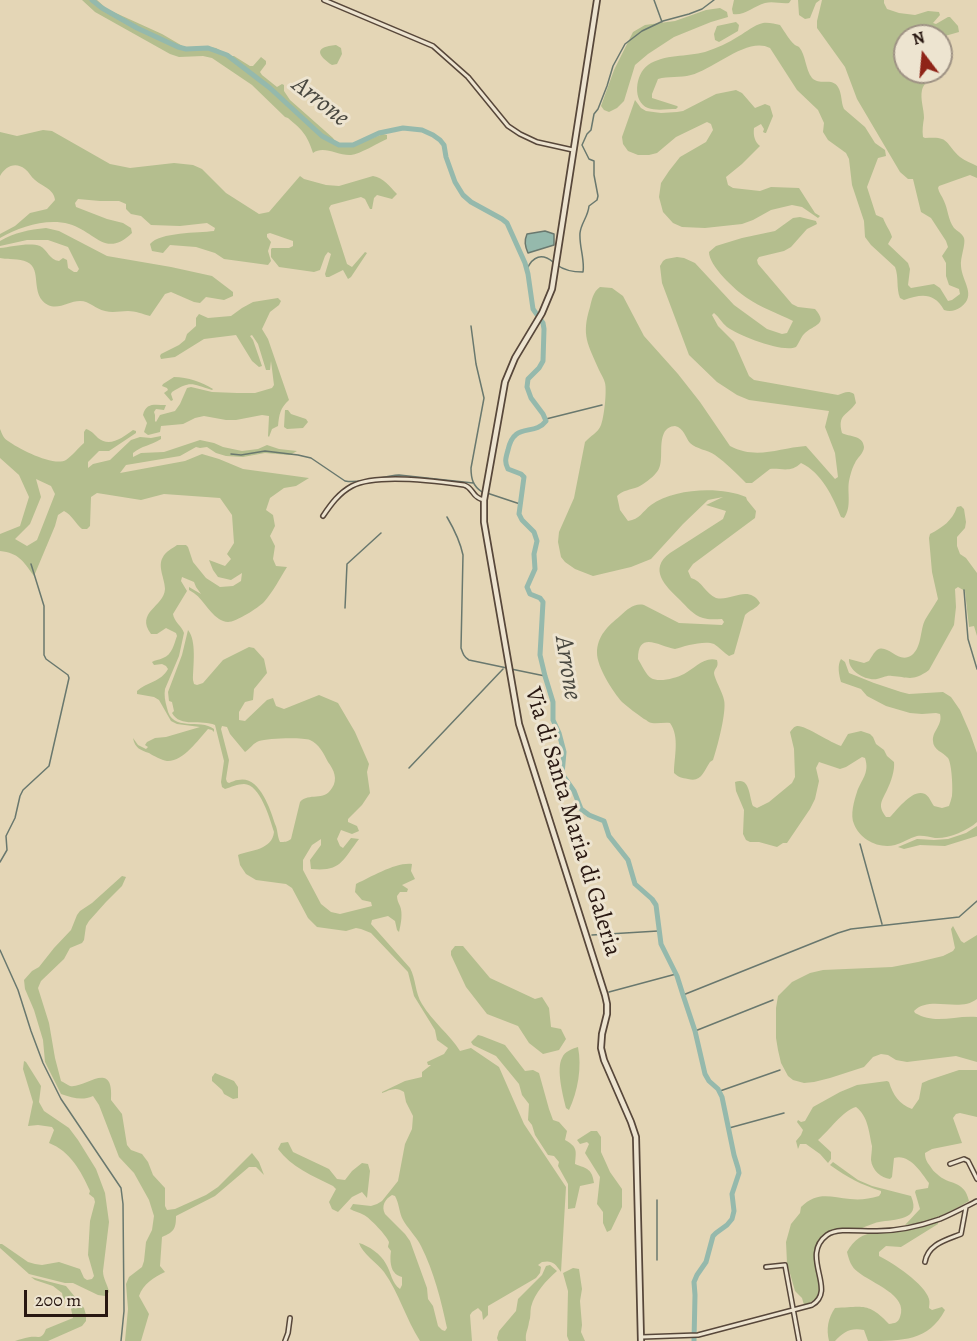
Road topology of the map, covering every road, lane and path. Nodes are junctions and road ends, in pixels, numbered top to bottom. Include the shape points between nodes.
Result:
1 (324, 0) edge
2 (597, 0) edge
3 (574, 151) junction
4 (485, 496) junction
5 (322, 516) dead end
6 (950, 1164) dead end
7 (977, 1179) edge
8 (977, 1201) edge
9 (966, 1206) junction
10 (925, 1262) dead end
11 (766, 1267) dead end
12 (794, 1311) junction
13 (290, 1318) dead end
14 (641, 1339) edge
15 (285, 1341) edge
16 (800, 1341) edge

1 - 3 street via 433,46 468,77 508,126 537,142
2 - 3 street, Via di Santa Maria di Galeria
3 - 4 street, Via di Santa Maria di Galeria via 552,289 505,382
4 - 5 street via 476,497 464,485 382,480 352,486
4 - 14 street, Via di Santa Maria di Galeria via 484,530 519,724 605,994 607,1014 601,1048 604,1060 636,1137
6 - 7 street via 968,1161
8 - 9 street
9 - 10 street via 961,1234 931,1248
9 - 12 street via 941,1219 905,1228 829,1234 816,1255 821,1297
11 - 12 street via 784,1265
12 - 14 street via 697,1335
12 - 16 street
13 - 15 street

